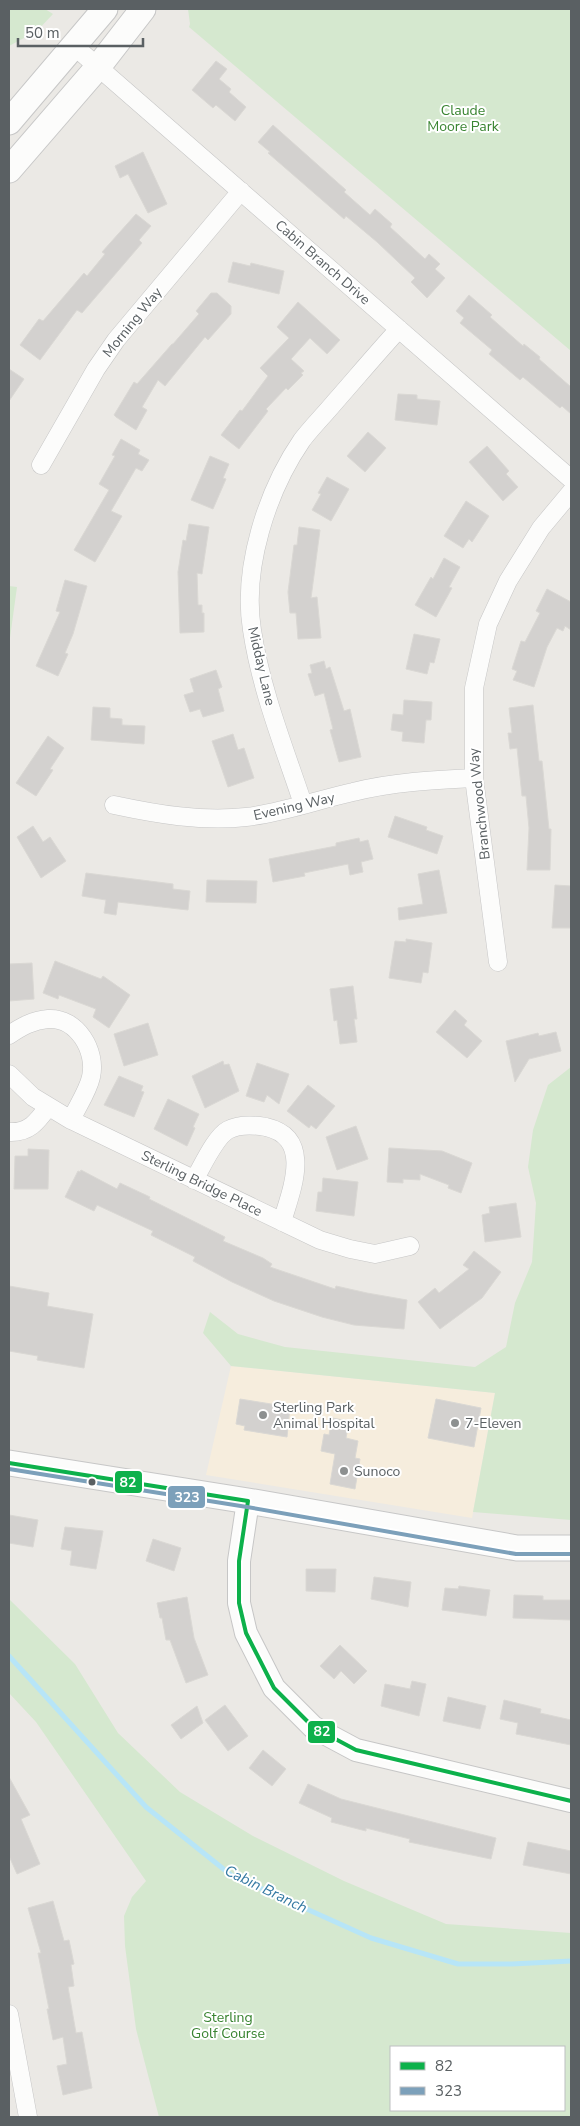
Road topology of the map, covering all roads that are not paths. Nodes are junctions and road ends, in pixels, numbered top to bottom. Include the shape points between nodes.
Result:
1 (105, 9) edge
2 (144, 9) edge
3 (74, 46) junction
4 (98, 67) junction
5 (9, 122) edge
6 (9, 170) edge
7 (241, 190) junction
8 (399, 329) junction
9 (41, 465) dead end
10 (571, 479) edge
11 (571, 492) edge
12 (474, 778) junction
13 (303, 804) junction
14 (114, 805) dead end
15 (498, 962) dead end
16 (9, 1035) edge
17 (9, 1074) edge
18 (48, 1107) junction
19 (71, 1120) junction
20 (9, 1132) edge
21 (194, 1180) junction
22 (282, 1222) junction
23 (410, 1246) dead end
24 (9, 1463) edge
25 (248, 1501) junction
26 (571, 1548) edge
27 (571, 1801) edge
28 (9, 2014) edge
29 (28, 2117) edge

1 - 3 main road
2 - 4 main road
3 - 4 street, Cabin Branch Drive
3 - 5 main road
4 - 6 main road
4 - 7 street, Cabin Branch Drive
7 - 8 street, Cabin Branch Drive
7 - 9 street, Morning Way via 116,340
8 - 10 street, Cabin Branch Drive
8 - 13 street, Midday Lane via 302,440 266,510 255,551 250,593 251,628 262,677
11 - 12 street, Branchwood Way via 541,528 508,581 488,624 474,688
12 - 13 street, Evening Way via 392,784
12 - 15 street, Branchwood Way
13 - 14 street, Evening Way via 245,818 213,819
16 - 19 street via 34,1021 50,1018 76,1029 84,1039 89,1050 91,1077
17 - 18 street, Sterling Bridge Place
18 - 19 street, Sterling Bridge Place
18 - 20 street via 31,1128
19 - 21 street, Sterling Bridge Place
21 - 22 street, Sterling Bridge Place
21 - 22 street via 219,1138 228,1130 250,1125 272,1129 283,1135 292,1146 295,1157 294,1184
22 - 23 street, Sterling Bridge Place via 320,1240 376,1254
24 - 25 main road
25 - 26 main road via 517,1548
25 - 27 street via 239,1561 238,1603 246,1633 274,1688 313,1728 356,1750
28 - 29 street

